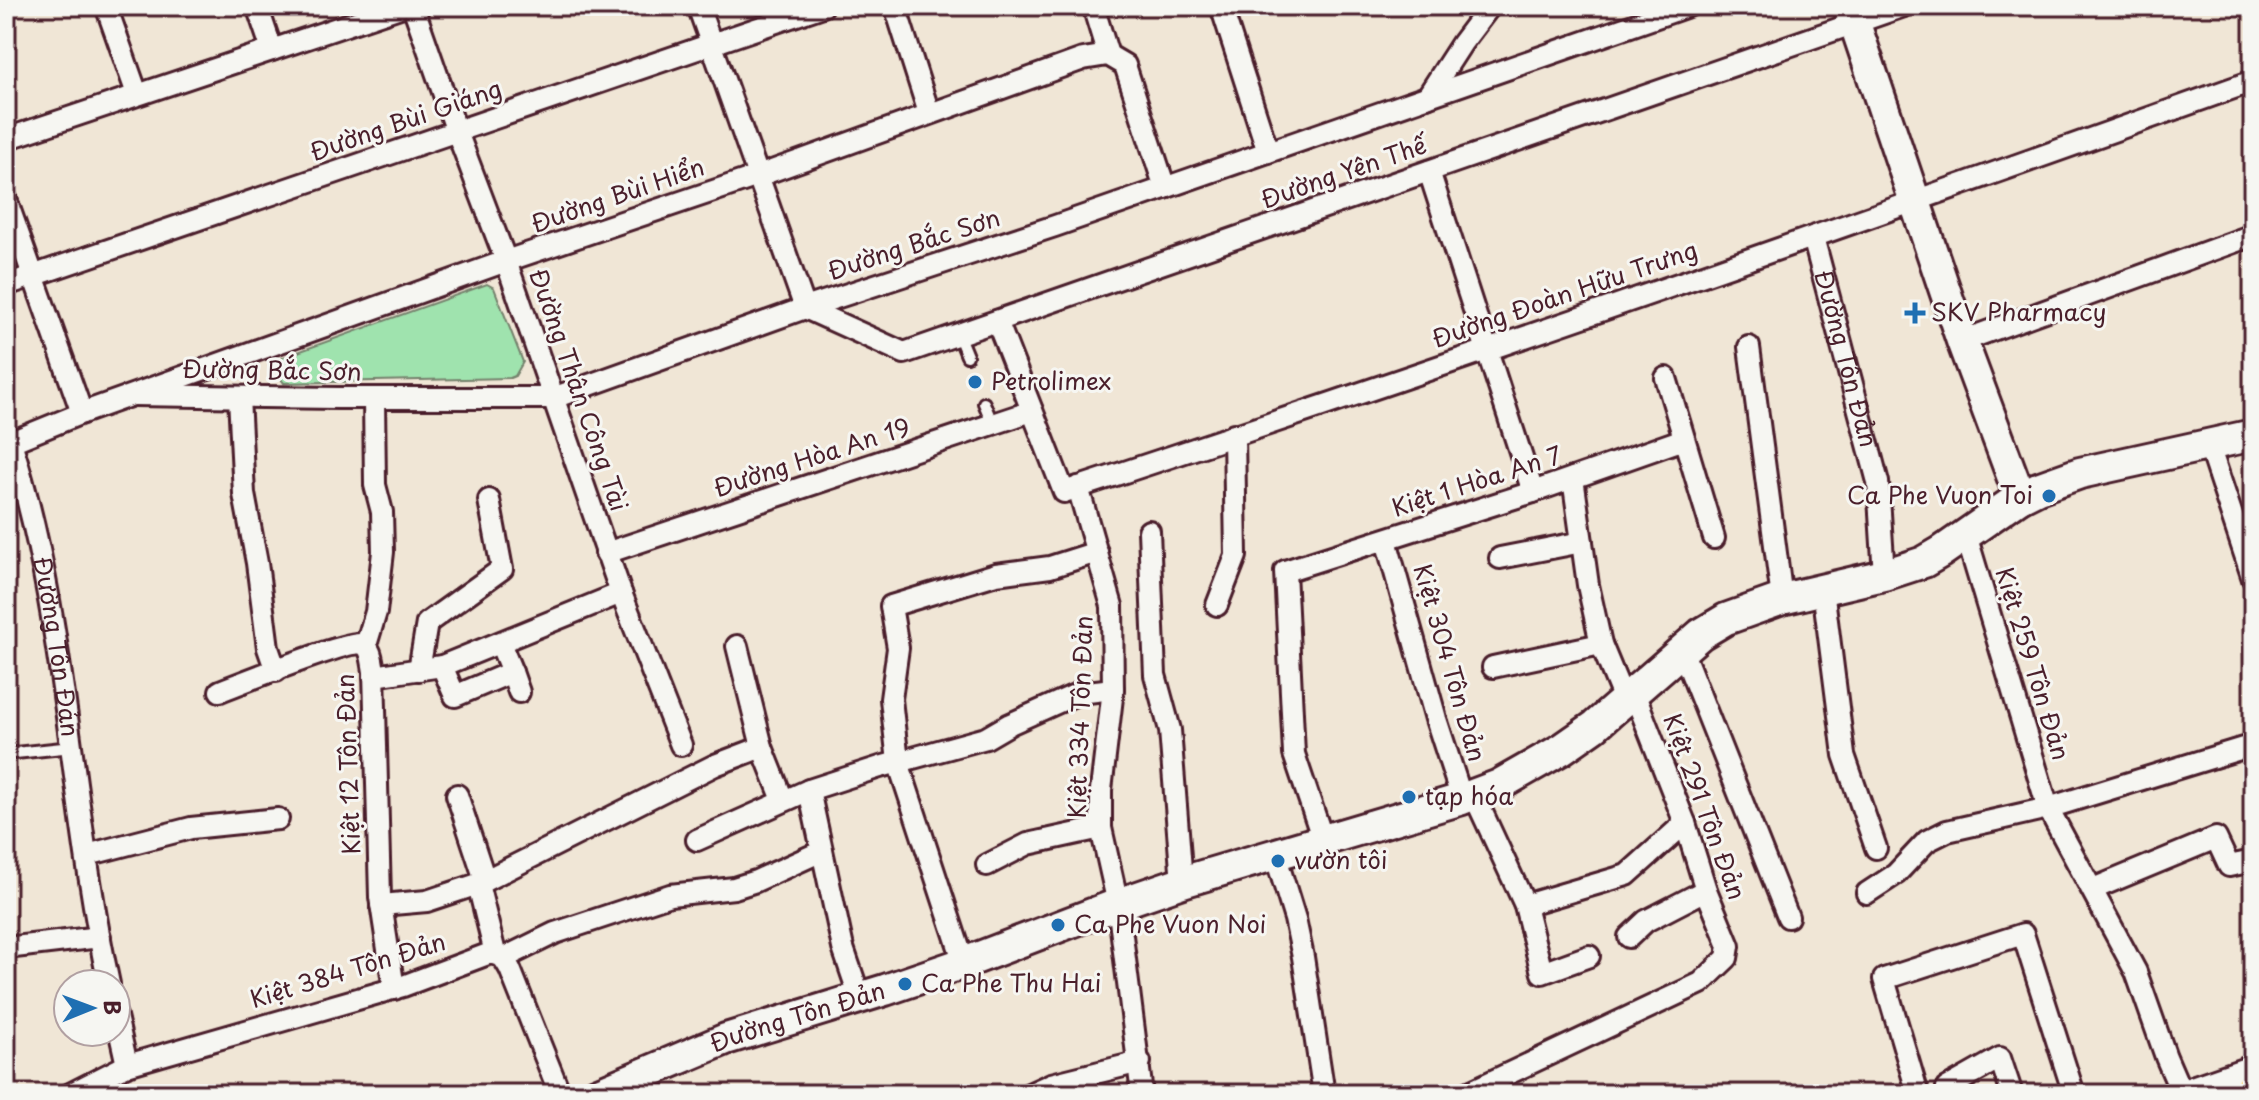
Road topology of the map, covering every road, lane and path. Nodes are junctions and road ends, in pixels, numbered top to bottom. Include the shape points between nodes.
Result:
1 (106, 6) edge
2 (257, 6) edge
3 (403, 6) edge
4 (413, 6) edge
5 (698, 6) edge
6 (823, 6) edge
7 (895, 6) edge
8 (1093, 6) edge
9 (1221, 6) edge
10 (1490, 6) edge
11 (1688, 6) edge
12 (1904, 6) edge
13 (1852, 13) edge
14 (713, 45) junction
15 (272, 50) junction
16 (1108, 55) junction
17 (2253, 81) edge
18 (137, 94) junction
19 (1427, 97) junction
20 (929, 113) junction
21 (457, 132) junction
22 (6, 139) edge
23 (1268, 152) junction
24 (1429, 171) junction
25 (758, 176) junction
26 (1165, 188) junction
27 (6, 199) edge
28 (1915, 202) junction
29 (2253, 235) edge
30 (1813, 237) junction
31 (506, 261) junction
32 (33, 276) junction
33 (6, 285) edge
34 (805, 308) junction
35 (997, 321) junction
36 (958, 334) junction
37 (1962, 341) junction
38 (1749, 347) dead end
39 (1486, 350) junction
40 (967, 356) dead end
41 (1666, 378) dead end
42 (134, 395) junction
43 (239, 397) junction
44 (374, 398) junction
45 (553, 398) junction
46 (984, 403) dead end
47 (1032, 411) junction
48 (82, 413) junction
49 (993, 425) junction
50 (1234, 434) junction
51 (2253, 435) edge
52 (1684, 439) junction
53 (9, 443) edge
54 (2209, 446) junction
55 (1573, 478) junction
56 (1078, 487) junction
57 (1533, 492) junction
58 (2020, 497) junction
59 (489, 500) dead end
60 (1149, 531) dead end
61 (1966, 535) junction
62 (1714, 538) dead end
63 (1386, 540) junction
64 (1582, 542) junction
65 (2248, 547) edge
66 (1097, 552) junction
67 (606, 553) junction
68 (1500, 558) dead end
69 (1884, 575) junction
70 (2253, 579) edge
71 (1823, 589) junction
72 (621, 593) junction
73 (1782, 599) junction
74 (1217, 605) dead end
75 (500, 643) junction
76 (1601, 644) junction
77 (366, 645) junction
78 (737, 646) dead end
79 (1682, 650) junction
80 (442, 666) junction
81 (1493, 667) dead end
82 (419, 670) junction
83 (276, 671) junction
84 (512, 672) junction
85 (374, 676) junction
86 (1113, 689) junction
87 (220, 691) dead end
88 (519, 692) dead end
89 (1629, 698) junction
90 (681, 745) dead end
91 (2253, 745) edge
92 (72, 747) junction
93 (762, 747) junction
94 (6, 754) edge
95 (898, 762) junction
96 (809, 790) junction
97 (457, 795) dead end
98 (1468, 797) junction
99 (783, 800) junction
100 (2048, 808) junction
101 (278, 819) dead end
102 (1685, 823) junction
103 (1101, 828) junction
104 (697, 840) dead end
105 (1323, 840) junction
106 (1876, 848) dead end
107 (822, 851) junction
108 (1275, 854) junction
109 (87, 855) junction
110 (2253, 861) edge
111 (987, 865) dead end
112 (482, 882) junction
113 (1182, 882) junction
114 (2093, 889) junction
115 (1706, 890) junction
116 (1867, 893) dead end
117 (1118, 904) junction
118 (381, 905) junction
119 (1525, 905) junction
120 (1788, 917) dead end
121 (100, 937) junction
122 (1629, 937) dead end
123 (6, 948) edge
124 (500, 956) junction
125 (1589, 956) dead end
126 (964, 963) junction
127 (106, 968) edge
128 (394, 989) junction
129 (860, 998) junction
130 (123, 1048) edge
131 (1140, 1062) junction
132 (127, 1065) junction
133 (2253, 1071) edge
134 (104, 1086) edge
135 (70, 1094) edge
136 (560, 1094) edge
137 (596, 1094) edge
138 (1029, 1094) edge
139 (1142, 1094) edge
140 (1324, 1094) edge
141 (1465, 1094) edge
142 (1918, 1094) edge
143 (1949, 1094) edge
144 (2012, 1094) edge
145 (2074, 1094) edge
146 (2184, 1094) edge

1 - 18 street
2 - 15 street
3 - 15 street
4 - 21 street, Đường Thân Công Tài
5 - 14 street
6 - 14 street, Đường Bùi Giáng
7 - 20 street
8 - 16 street
9 - 23 street
10 - 19 street
11 - 19 street, Đường Bắc Sơn
12 - 13 street, Đường Yên Thế
13 - 24 street, Đường Yên Thế
13 - 28 street
14 - 21 street, Đường Bùi Giáng
14 - 25 street
15 - 18 street
16 - 20 street, Đường Bùi Hiển
16 - 26 street via 1125,65
17 - 28 street, Đường Đoàn Hữu Trưng
18 - 22 street
19 - 23 street, Đường Bắc Sơn
20 - 25 street, Đường Bùi Hiển
21 - 31 street, Đường Thân Công Tài
21 - 32 street, Đường Bùi Giáng
23 - 26 street, Đường Bắc Sơn
24 - 35 street, Đường Yên Thế
24 - 39 street
25 - 31 street, Đường Bùi Hiển
25 - 34 street
26 - 34 street, Đường Bắc Sơn
27 - 32 street
28 - 30 street, Đường Đoàn Hữu Trưng
28 - 37 street
29 - 37 street
30 - 39 street, Đường Đoàn Hữu Trưng
30 - 69 street, Đường Tôn Đản via 1878,482
31 - 42 street, Đường Bùi Hiển
31 - 45 street, Đường Thân Công Tài
32 - 33 street, Đường Bùi Giáng
32 - 48 street
34 - 36 street, Đường Yên Thế via 904,353
34 - 45 street, Đường Bắc Sơn
35 - 36 street, Đường Yên Thế
35 - 47 street via 1008,368
36 - 40 lane
37 - 58 street
38 - 73 street
39 - 50 street, Đường Đoàn Hữu Trưng
39 - 57 street
41 - 52 street
42 - 43 street, Đường Bắc Sơn
42 - 48 street, Đường Bùi Hiển
43 - 44 street, Đường Bắc Sơn
43 - 83 street via 244,494
44 - 45 street, Đường Bắc Sơn
44 - 77 street via 375,485 383,552
45 - 67 street, Đường Thân Công Tài
46 - 49 lane
47 - 49 street, Đường Hòa An 19
47 - 56 street via 1064,492
48 - 53 street, Đường Bùi Hiển
49 - 67 street, Đường Hòa An 19
50 - 56 street, Đường Đoàn Hữu Trưng
50 - 74 street via 1236,556
51 - 54 street, Đường Tôn Đản
52 - 55 street, Kiệt 1 Hòa An 7
52 - 62 street
53 - 92 street, Đường Tôn Đản via 28,493
54 - 58 street, Đường Tôn Đản via 2080,473
54 - 65 street
55 - 57 street, Kiệt 1 Hòa An 7
55 - 64 street, Kiệt 291 Tôn Đản
56 - 66 street, Kiệt 334 Tôn Đản
57 - 63 street, Kiệt 1 Hòa An 7
58 - 61 street, Đường Tôn Đản
59 - 82 street via 502,569 427,623
60 - 113 street via 1155,675 1170,730
61 - 69 street, Đường Tôn Đản via 1924,562
61 - 100 street, Kiệt 259 Tôn Đản
63 - 98 street, Kiệt 304 Tôn Đản via 1436,719
63 - 105 street, Kiệt 1 Hòa An 7 via 1285,571 1294,754
64 - 68 street
64 - 76 street, Kiệt 291 Tôn Đản
65 - 70 street
66 - 86 street, Kiệt 334 Tôn Đản via 1112,606
66 - 95 street via 1050,567 996,574 891,606 898,648 891,699
67 - 72 street, Đường Thân Công Tài
69 - 71 street, Đường Tôn Đản
71 - 73 street, Đường Tôn Đản
71 - 106 street via 1844,755
72 - 75 street
72 - 90 street, Đường Thân Công Tài
73 - 79 street, Đường Tôn Đản via 1726,619
75 - 80 street
75 - 84 street
76 - 81 street
76 - 89 street, Kiệt 291 Tôn Đản
77 - 83 street, Kiệt 12 Tôn Đản via 334,649
77 - 85 street, Kiệt 12 Tôn Đản
78 - 93 street
79 - 89 street, Đường Tôn Đản
79 - 120 street
80 - 82 street
80 - 84 street via 455,696
82 - 85 street
83 - 87 street, Kiệt 12 Tôn Đản
84 - 88 street
85 - 118 street, Kiệt 12 Tôn Đản
86 - 95 street via 1079,693 986,738
86 - 103 street, Kiệt 334 Tôn Đản
89 - 98 street, Đường Tôn Đản via 1562,749
89 - 102 street, Kiệt 291 Tôn Đản
91 - 100 street
92 - 94 lane
92 - 109 street, Đường Tôn Đản
93 - 99 street
93 - 112 street via 715,765
95 - 96 street
95 - 126 street
96 - 99 street
96 - 107 street
97 - 112 street
98 - 105 street, Đường Tôn Đản
98 - 119 street, Kiệt 304 Tôn Đản
99 - 104 street
100 - 114 street, Kiệt 259 Tôn Đản
100 - 116 street via 1936,835 1896,874
101 - 109 street via 191,828
102 - 115 street, Kiệt 291 Tôn Đản
102 - 119 street via 1627,875
103 - 111 street via 1028,844
103 - 117 street, Kiệt 334 Tôn Đản
105 - 108 street, Đường Tôn Đản
107 - 124 street via 756,881 670,895
107 - 129 street
108 - 113 street, Đường Tôn Đản
108 - 140 street via 1303,957
109 - 121 street, Đường Tôn Đản
110 - 114 street via 2229,866 2216,838
112 - 118 street via 427,901
112 - 124 street
113 - 117 street, Đường Tôn Đản
114 - 146 street, Kiệt 259 Tôn Đản via 2136,972
115 - 122 street via 1646,921
115 - 141 street, Kiệt 291 Tôn Đản via 1729,946 1727,958 1701,983
117 - 126 street, Đường Tôn Đản
117 - 131 street, Kiệt 334 Tôn Đản
118 - 128 street, Kiệt 12 Tôn Đản
119 - 125 street, Kiệt 304 Tôn Đản via 1542,973
121 - 123 street
121 - 127 street, Đường Tôn Đản
124 - 128 street, Kiệt 384 Tôn Đản
124 - 136 street
126 - 129 street, Đường Tôn Đản
128 - 132 street, Kiệt 384 Tôn Đản
129 - 137 street, Đường Tôn Đản via 726,1039
130 - 132 street
131 - 138 street
131 - 139 street, Kiệt 334 Tôn Đản
132 - 134 street, Kiệt 384 Tôn Đản
133 - 146 street
134 - 135 street, Kiệt 384 Tôn Đản
142 - 145 street via 1884,979 2023,934
143 - 144 street via 1947,1088 2000,1058

